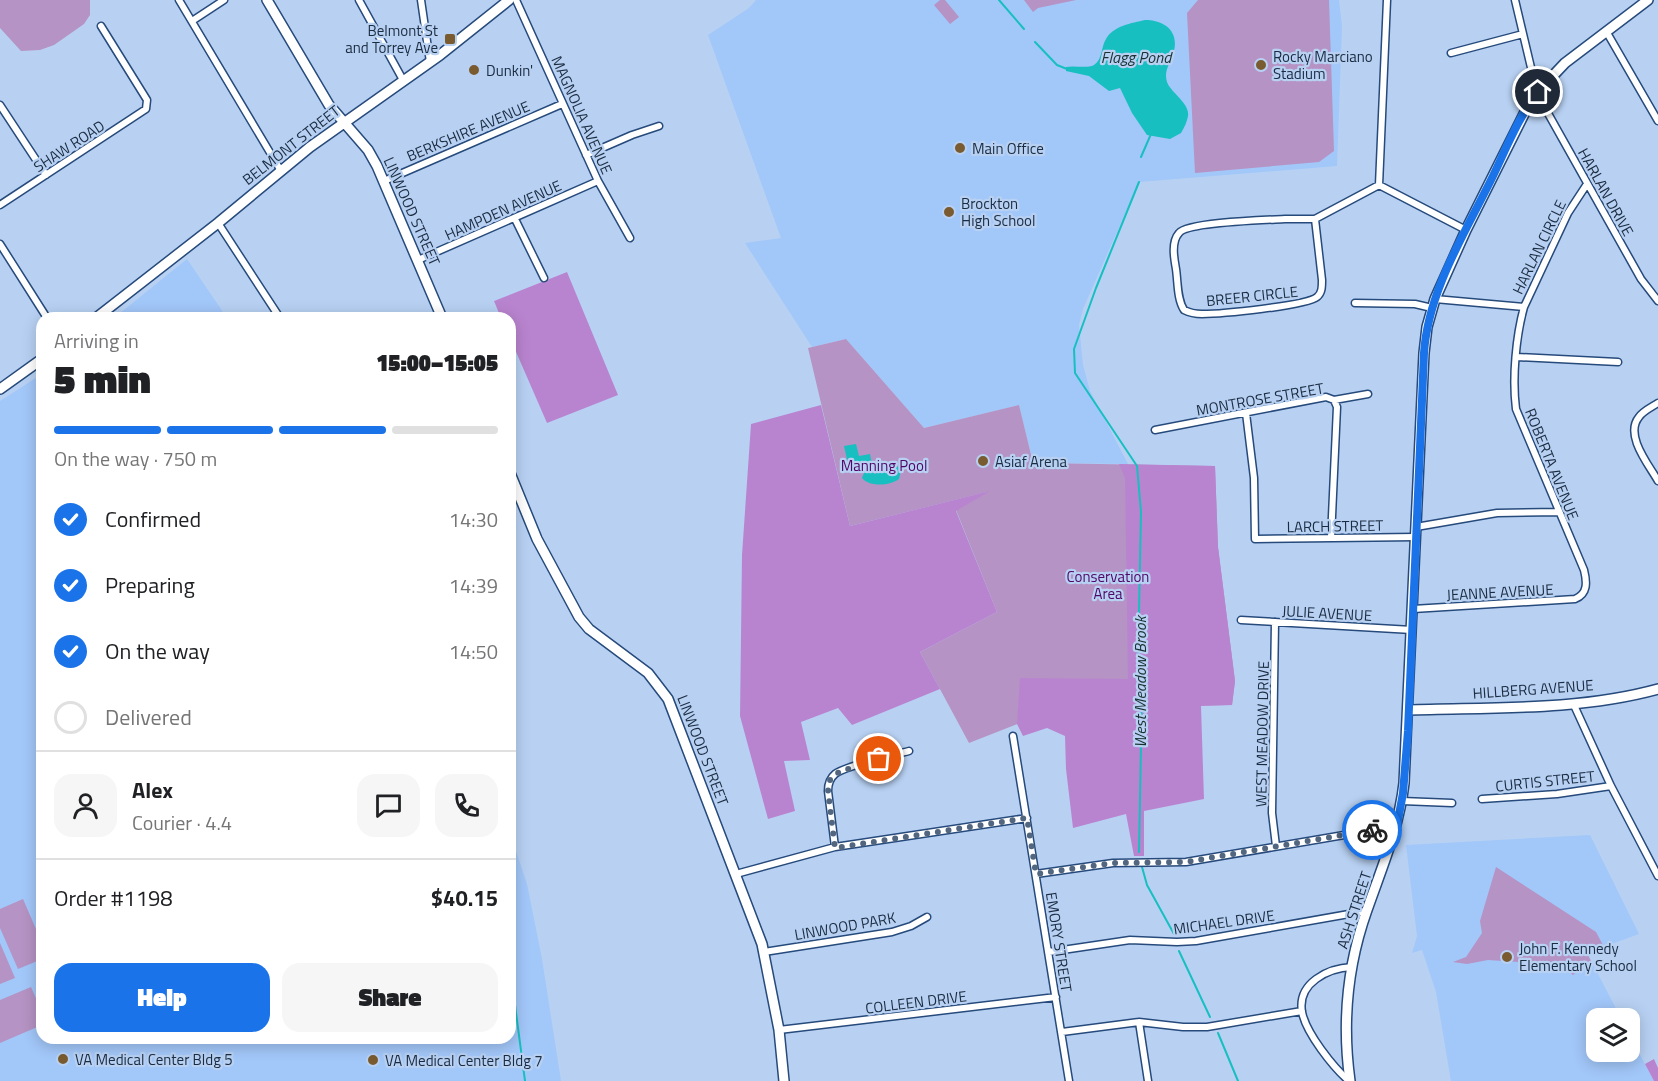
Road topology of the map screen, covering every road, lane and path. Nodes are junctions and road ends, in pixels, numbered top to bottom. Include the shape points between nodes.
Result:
1 (179, 0) edge
2 (224, 0) edge
3 (267, 0) edge
4 (359, 0) edge
5 (421, 0) edge
6 (508, 0) edge
7 (516, 0) edge
8 (1387, 0) edge
9 (1515, 0) edge
10 (1648, 0) edge
11 (192, 21) junction
12 (101, 26) dead end
13 (1606, 31) junction
14 (1523, 34) junction
15 (1451, 53) dead end
16 (430, 62) junction
17 (403, 80) junction
18 (1538, 92) junction
19 (562, 104) junction
20 (0, 105) edge
21 (1658, 121) edge
22 (345, 122) junction
23 (659, 126) dead end
24 (586, 155) junction
25 (281, 171) junction
26 (46, 175) junction
27 (384, 181) junction
28 (598, 182) junction
29 (1587, 184) junction
30 (1379, 185) junction
31 (0, 205) edge
32 (515, 219) junction
33 (1316, 219) junction
34 (218, 223) junction
35 (1466, 230) junction
36 (630, 238) dead end
37 (0, 244) edge
38 (418, 260) junction
39 (544, 278) dead end
40 (1658, 301) edge
41 (1355, 303) dead end
42 (1433, 303) junction
43 (1524, 307) junction
44 (43, 312) edge
45 (104, 312) edge
46 (276, 312) edge
47 (440, 312) edge
48 (1517, 357) junction
49 (1618, 362) dead end
50 (36, 363) edge
51 (0, 389) edge
52 (1368, 394) dead end
53 (1334, 400) junction
54 (1658, 403) edge
55 (1246, 413) junction
56 (1155, 430) dead end
57 (1658, 481) edge
58 (516, 488) edge
59 (1559, 512) junction
60 (1416, 532) junction
61 (1331, 538) junction
62 (1585, 590) joint
63 (1413, 609) junction
64 (1241, 620) dead end
65 (1275, 622) junction
66 (1412, 630) junction
67 (1658, 689) edge
68 (1573, 703) junction
69 (1408, 710) junction
70 (1013, 736) dead end
71 (909, 751) dead end
72 (1611, 786) junction
73 (1482, 799) dead end
74 (1402, 801) junction
75 (1452, 803) dead end
76 (1027, 818) junction
77 (1397, 826) junction
78 (1276, 846) junction
79 (835, 848) junction
80 (736, 874) junction
81 (1036, 874) junction
82 (1658, 876) edge
83 (1366, 911) junction
84 (927, 917) dead end
85 (764, 952) junction
86 (1049, 952) junction
87 (1352, 967) junction
88 (1056, 997) junction
89 (1302, 1011) junction
90 (1139, 1022) junction
91 (779, 1030) junction
92 (1062, 1032) junction
93 (784, 1081) edge
94 (1069, 1081) edge
95 (1148, 1081) edge
96 (1350, 1081) edge

1 - 11 street
2 - 11 street
3 - 22 street, LINWOOD STREET via 329,105
4 - 17 street
5 - 16 street
6 - 16 street, BELMONT STREET
7 - 19 street, MAGNOLIA AVENUE
8 - 30 street
9 - 14 street, HARLAN DRIVE
10 - 13 street, ASH STREET
11 - 25 street
12 - 26 street, SHAW ROAD via 148,105
13 - 18 street, ASH STREET via 1565,63
13 - 21 street
14 - 15 street
14 - 18 street, HARLAN DRIVE
16 - 17 street, BELMONT STREET
17 - 22 street, BELMONT STREET
18 - 29 street, HARLAN DRIVE
18 - 35 street, ASH STREET via 1522,116
19 - 24 street, MAGNOLIA AVENUE
19 - 27 street, BERKSHIRE AVENUE
20 - 26 street
22 - 25 street, BELMONT STREET
22 - 27 street, LINWOOD STREET via 368,150
23 - 24 street
24 - 28 street, MAGNOLIA AVENUE
25 - 34 street, BELMONT STREET
26 - 31 street, SHAW ROAD
27 - 38 street, LINWOOD STREET
28 - 32 street, HAMPDEN AVENUE
28 - 36 street, MAGNOLIA AVENUE
29 - 40 street, HARLAN DRIVE via 1641,279
29 - 43 street, HARLAN CIRCLE via 1568,213
30 - 33 street, BREER CIRCLE
30 - 35 street
32 - 38 street, HAMPDEN AVENUE
32 - 39 street
33 - 33 street, BREER CIRCLE via 1322,280 1320,294 1313,300 1292,306 1204,314 1187,312 1182,307 1174,248 1181,230 1233,222
34 - 45 street, BELMONT STREET
34 - 46 street
35 - 42 street, ASH STREET
37 - 44 street
38 - 47 street, LINWOOD STREET
41 - 42 street, HARLAN CIRCLE
42 - 43 street, HARLAN CIRCLE
42 - 60 street, ASH STREET via 1424,343
43 - 48 street, ROBERTA AVENUE
48 - 49 street
48 - 59 street, ROBERTA AVENUE via 1518,416
50 - 51 street
52 - 53 street, MONTROSE STREET
53 - 55 street, MONTROSE STREET via 1326,398
53 - 61 street
54 - 57 street via 1641,414 1634,430
55 - 56 street, MONTROSE STREET
55 - 61 street, LARCH STREET via 1254,478 1255,538
58 - 80 street, LINWOOD STREET via 579,617 589,629 643,669 665,693
59 - 60 street, LARCH STREET via 1497,513
59 - 62 street, ROBERTA AVENUE via 1584,570
60 - 61 street, LARCH STREET
60 - 63 street, ASH STREET
62 - 63 street, JEANNE AVENUE via 1575,599
63 - 66 street, ASH STREET
64 - 65 street, JULIE AVENUE
65 - 66 street, JULIE AVENUE
65 - 78 street, WEST MEADOW DRIVE via 1272,813
66 - 69 street, ASH STREET
67 - 68 street, HILLBERG AVENUE
68 - 69 street, HILLBERG AVENUE
68 - 72 street
69 - 74 street, ASH STREET
70 - 76 street, EMORY STREET
71 - 79 street via 832,777 828,791
72 - 73 street, CURTIS STREET
72 - 82 street
74 - 75 street
74 - 77 street, ASH STREET
76 - 79 street
76 - 81 street, EMORY STREET
77 - 78 street
77 - 83 street, ASH STREET
78 - 81 street via 1186,862 1113,863
79 - 80 street
80 - 85 street, LINWOOD STREET
81 - 86 street, EMORY STREET
83 - 86 street, MICHAEL DRIVE via 1196,941 1130,940
83 - 87 street, ASH STREET
84 - 85 street, LINWOOD PARK via 892,932
85 - 91 street, LINWOOD STREET
86 - 88 street, EMORY STREET
87 - 89 street via 1329,971 1312,982 1304,994
87 - 96 street, ASH STREET via 1346,1020
88 - 91 street, COLLEEN DRIVE
88 - 92 street, EMORY STREET
89 - 90 street via 1207,1027
89 - 96 street via 1327,1059
90 - 92 street
90 - 95 street
91 - 93 street, LINWOOD STREET
92 - 94 street, EMORY STREET

